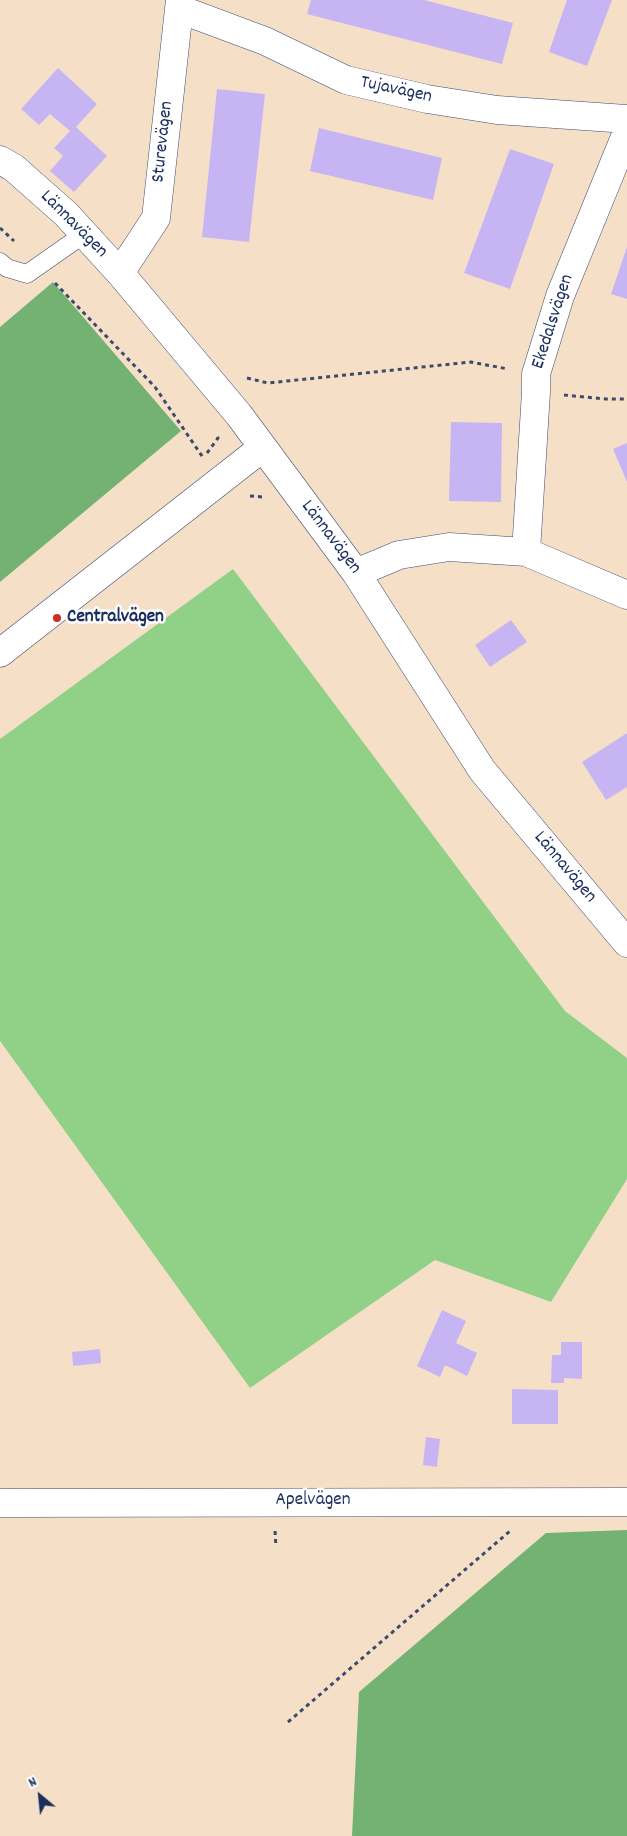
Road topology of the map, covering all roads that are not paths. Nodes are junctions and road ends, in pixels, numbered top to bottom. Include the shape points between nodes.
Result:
1 (180, 5) edge
2 (627, 119) edge
3 (627, 132) edge
4 (0, 160) edge
5 (84, 234) junction
6 (0, 262) edge
7 (120, 274) junction
8 (262, 448) junction
9 (526, 552) junction
10 (356, 573) junction
11 (627, 596) edge
12 (0, 653) edge
13 (627, 943) edge
14 (627, 1502) edge
15 (0, 1503) edge

1 - 2 street, Tujavägen via 346,80 427,99 497,110
1 - 7 street, Sturevägen via 156,218
3 - 9 street, Ekedalsvägen via 560,296 536,383
4 - 5 street, Lännavägen via 14,168
5 - 6 lane via 27,274 7,268
5 - 7 street, Lännavägen
7 - 8 street, Lännavägen via 239,415
8 - 10 street, Lännavägen
8 - 12 street
9 - 10 street via 449,546 399,555
9 - 11 street
10 - 13 street, Lännavägen via 482,770
14 - 15 street, Apelvägen

